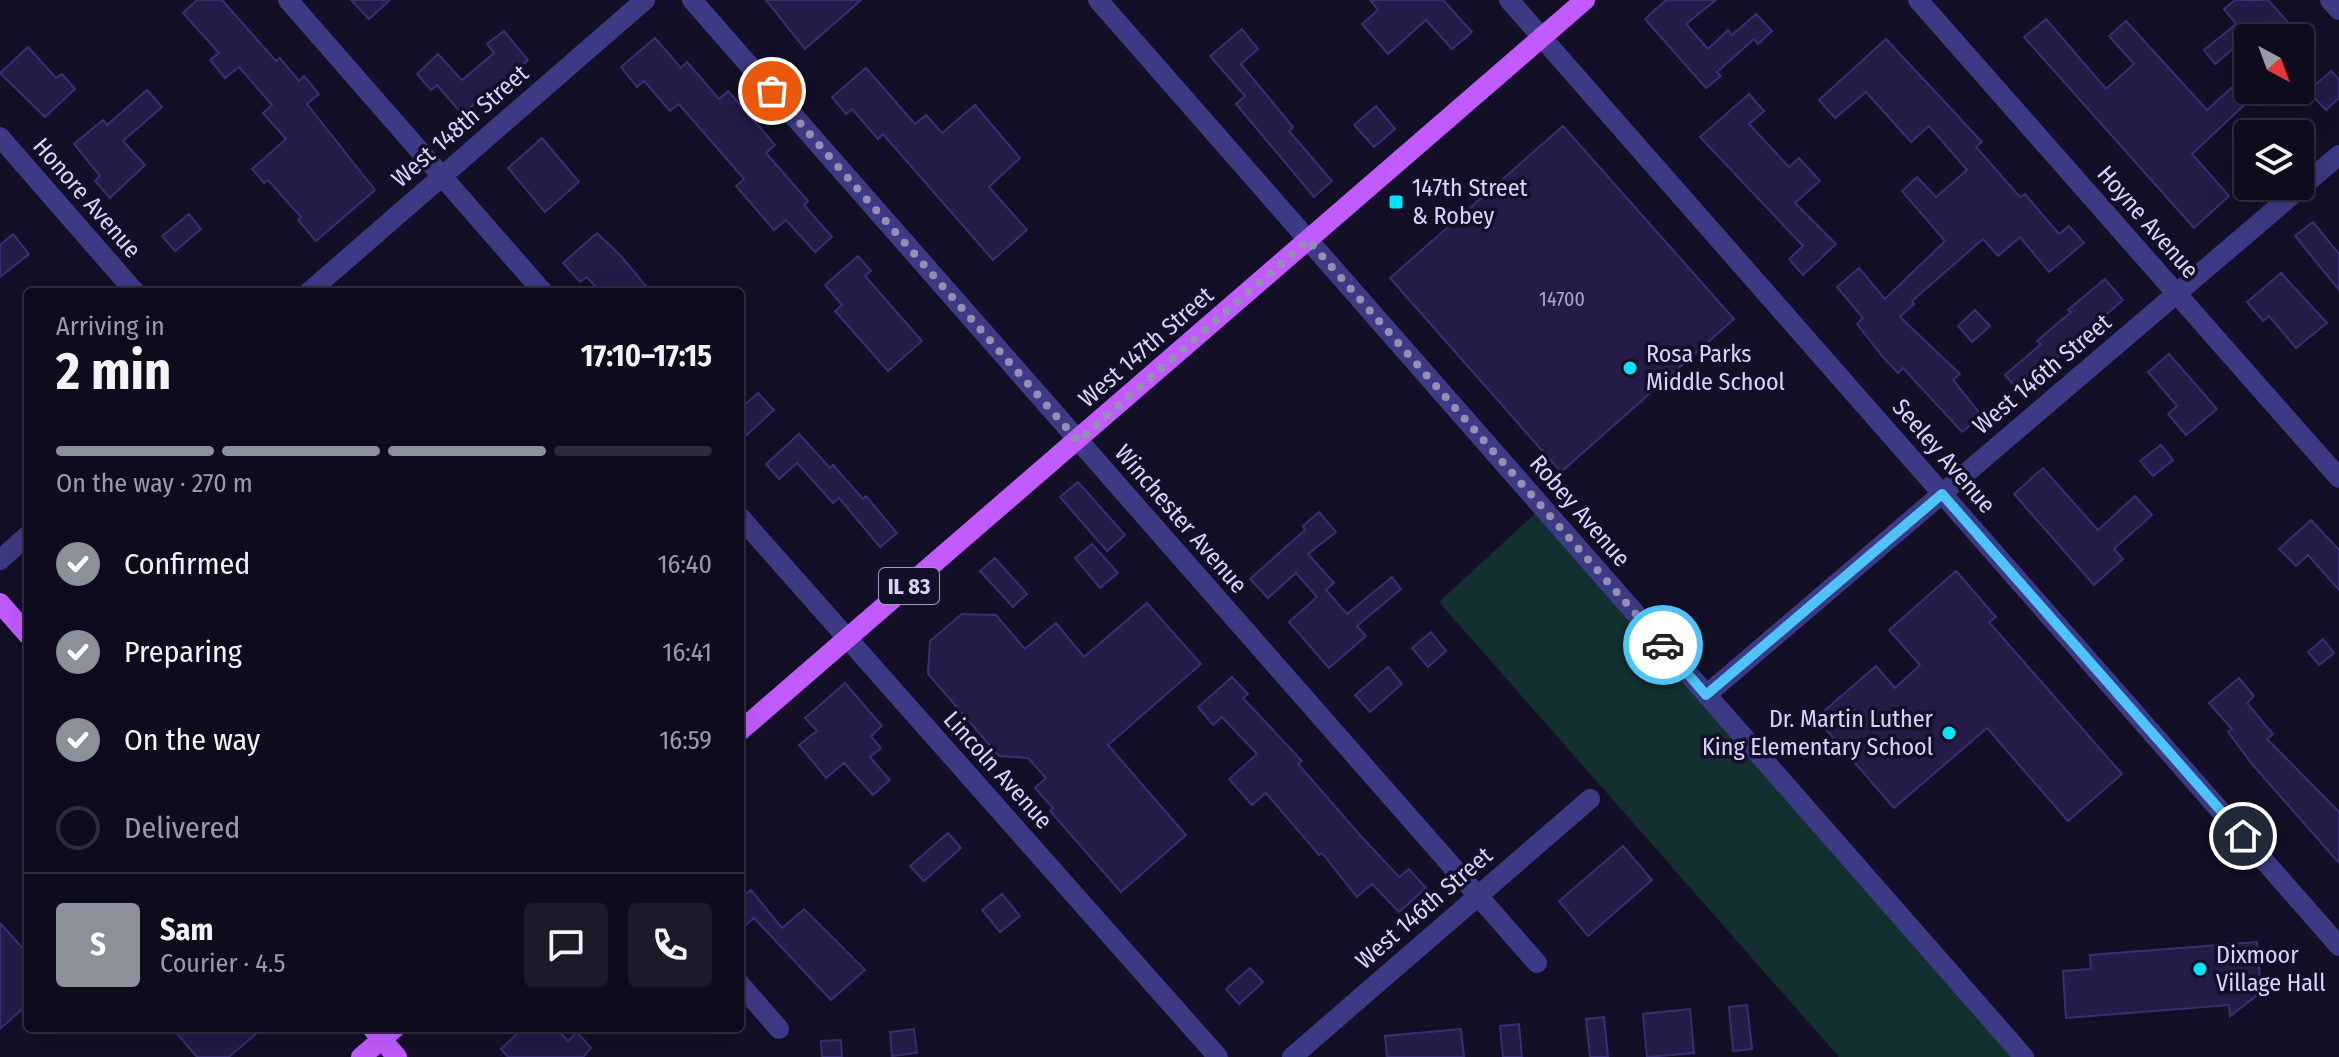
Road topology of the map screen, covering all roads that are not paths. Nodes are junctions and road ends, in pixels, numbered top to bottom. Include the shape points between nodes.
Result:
1 (288, 0) edge
2 (645, 0) edge
3 (692, 0) edge
4 (1098, 0) edge
5 (1509, 0) edge
6 (1585, 0) edge
7 (1918, 0) edge
8 (2330, 0) edge
9 (2339, 10) edge
10 (1542, 37) junction
11 (0, 137) edge
12 (2339, 155) edge
13 (442, 176) junction
14 (1308, 240) junction
15 (132, 288) edge
16 (314, 288) edge
17 (540, 288) edge
18 (2176, 293) junction
19 (1078, 441) junction
20 (2339, 478) edge
21 (1942, 494) junction
22 (744, 522) edge
23 (24, 539) edge
24 (0, 560) edge
25 (0, 603) edge
26 (24, 630) edge
27 (847, 639) junction
28 (1706, 695) junction
29 (744, 728) edge
30 (1590, 799) dead end
31 (1477, 896) junction
32 (2339, 946) edge
33 (1537, 963) dead end
34 (744, 989) edge
35 (779, 1029) dead end
36 (383, 1032) edge
37 (361, 1057) edge
38 (397, 1057) edge
39 (1218, 1057) edge
40 (1292, 1057) edge
41 (2024, 1057) edge

1 - 13 street
2 - 13 street, West 148th Street
3 - 19 street, Winchester Avenue
4 - 14 street, Robey Avenue
5 - 10 street, Seeley Avenue
6 - 10 main road, West 147th Street / IL 83
7 - 18 street, Hoyne Avenue
8 - 9 street
10 - 14 main road, West 147th Street / IL 83
10 - 21 street, Seeley Avenue
11 - 15 street, Honore Avenue
12 - 18 street, West 146th Street
13 - 16 street, West 148th Street
13 - 17 street
14 - 19 main road, West 147th Street / IL 83
14 - 28 street, Robey Avenue
18 - 20 street, Hoyne Avenue
18 - 21 street, West 146th Street
19 - 27 main road, West 147th Street / IL 83
19 - 31 street, Winchester Avenue
21 - 28 street, West 146th Street
21 - 32 street, Seeley Avenue
22 - 27 street, Lincoln Avenue
23 - 24 street
25 - 26 main road
27 - 29 main road, West 147th Street / IL 83
27 - 39 street, Lincoln Avenue
28 - 41 street, Robey Avenue
30 - 31 street, West 146th Street
31 - 33 street, Winchester Avenue
31 - 40 street, West 146th Street
34 - 35 street
36 - 37 main road
36 - 38 main road

